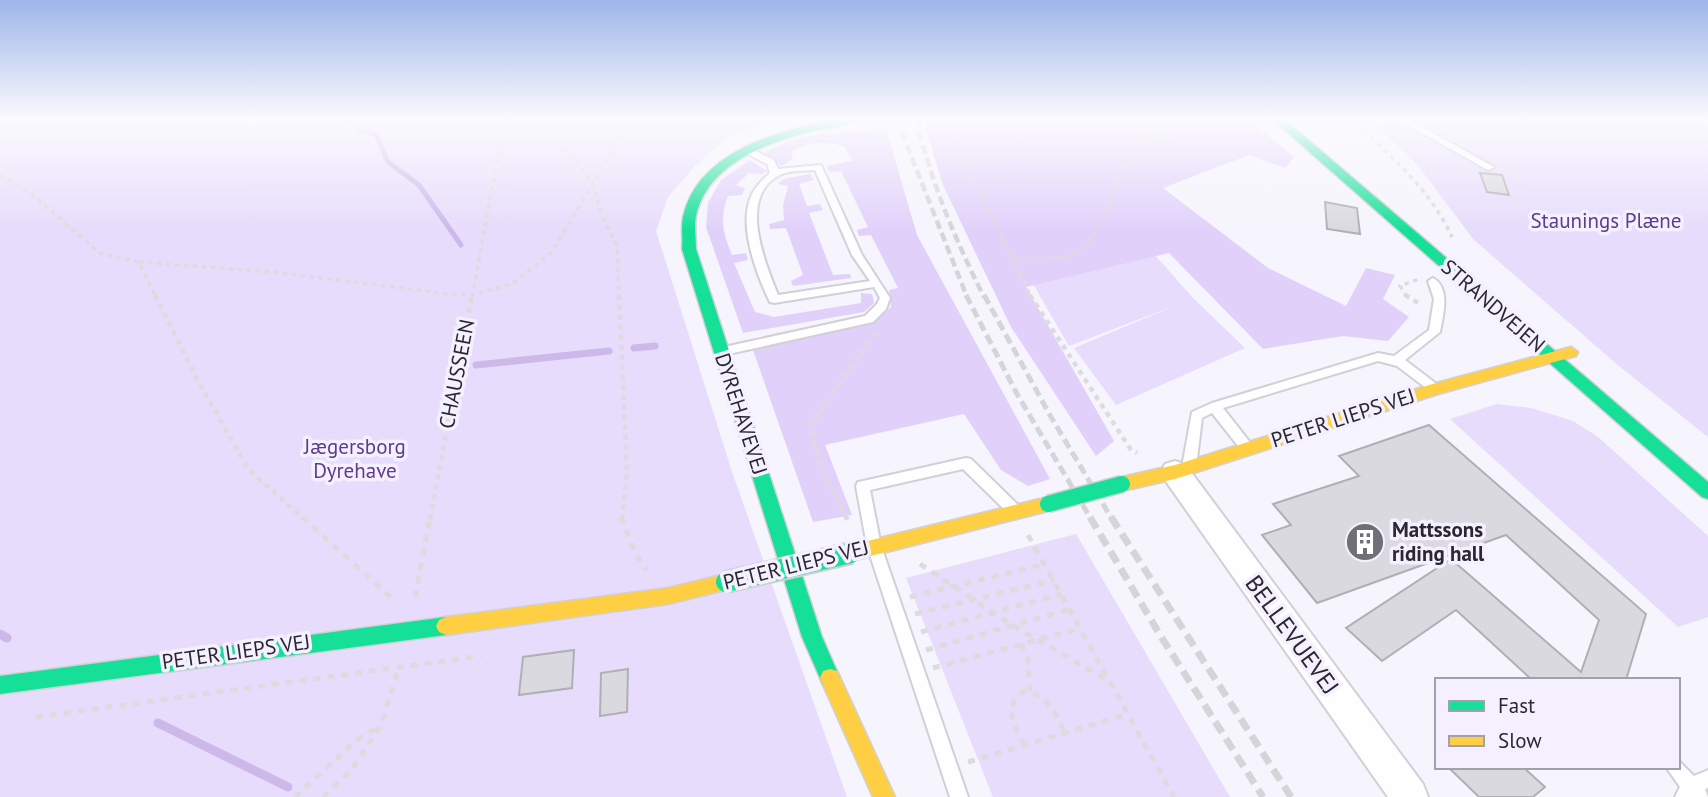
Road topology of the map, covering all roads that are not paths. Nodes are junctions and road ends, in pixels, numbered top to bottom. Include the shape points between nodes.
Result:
1 (737, 156) edge
2 (759, 156) edge
3 (1321, 156) edge
4 (1344, 156) edge
5 (1469, 156) edge
6 (1489, 167) dead end
7 (775, 174) junction
8 (1488, 279) dead end
9 (1433, 281) dead end
10 (877, 283) junction
11 (722, 351) junction
12 (1572, 351) dead end
13 (1552, 358) junction
14 (1397, 360) junction
15 (1435, 388) junction
16 (1216, 406) junction
17 (1247, 448) junction
18 (1182, 470) junction
19 (1708, 492) edge
20 (1016, 512) junction
21 (881, 544) junction
22 (0, 685) edge
23 (1675, 769) edge
24 (1708, 779) edge
25 (1692, 793) edge
26 (884, 797) edge
27 (958, 797) edge
28 (1410, 797) edge

1 - 11 street, DYREHAVEVEJ via 705,183 690,205 686,226
2 - 7 lane via 771,162
3 - 13 street, STRANDVEJEN
4 - 8 street, STRANDVEJEN
5 - 6 lane
7 - 10 lane via 818,167 857,255
7 - 10 lane via 756,195 749,212 774,299
9 - 14 lane via 1440,299 1434,332
10 - 11 lane via 885,298 869,319
11 - 26 street, DYREHAVEVEJ via 812,638
12 - 13 street, PETER LIEPS VEJ
13 - 15 street, PETER LIEPS VEJ
13 - 19 street, STRANDVEJEN
14 - 15 lane
14 - 16 lane via 1378,357
15 - 17 street, PETER LIEPS VEJ
16 - 17 lane
16 - 18 lane via 1196,415
17 - 18 street, PETER LIEPS VEJ
18 - 20 street, PETER LIEPS VEJ, bridge
18 - 28 street, BELLEVUEVEJ
20 - 21 street, PETER LIEPS VEJ
20 - 21 lane via 966,463 863,486
21 - 22 street, PETER LIEPS VEJ, bridge via 667,596
21 - 27 lane via 898,618
23 - 25 lane
24 - 25 lane

